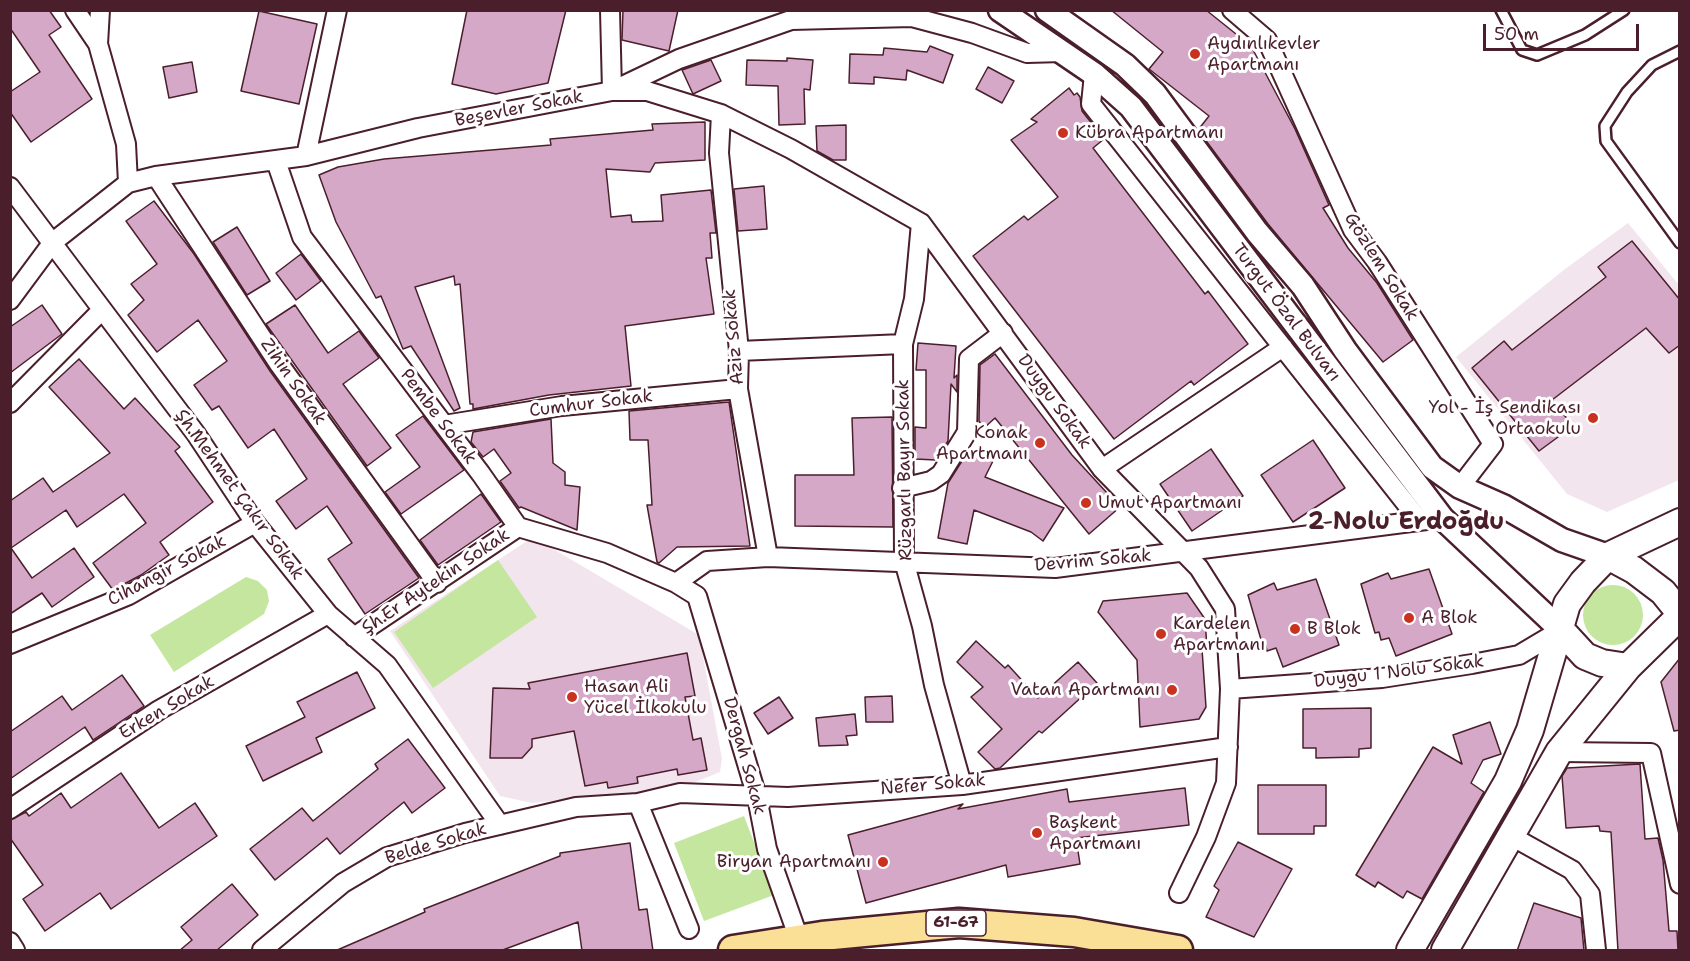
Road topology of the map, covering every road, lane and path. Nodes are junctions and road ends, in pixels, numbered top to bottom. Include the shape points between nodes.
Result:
1 (75, 10) edge
2 (100, 10) edge
3 (337, 10) edge
4 (610, 10) edge
5 (1000, 10) edge
6 (1047, 10) edge
7 (1232, 10) edge
8 (1501, 10) edge
9 (1623, 10) edge
10 (98, 44) junction
11 (1680, 51) edge
12 (1063, 52) junction
13 (1094, 74) junction
14 (612, 91) junction
15 (721, 114) junction
16 (306, 156) junction
17 (276, 161) junction
18 (156, 176) junction
19 (128, 183) junction
20 (10, 187) edge
21 (921, 223) junction
22 (53, 242) junction
23 (1680, 243) edge
24 (10, 300) edge
25 (102, 310) junction
26 (1003, 333) junction
27 (903, 344) junction
28 (1283, 348) junction
29 (739, 351) junction
30 (738, 389) junction
31 (10, 403) edge
32 (444, 425) junction
33 (1102, 469) junction
34 (1460, 487) junction
35 (902, 488) junction
36 (1442, 518) junction
37 (1419, 520) junction
38 (1680, 522) edge
39 (255, 524) junction
40 (518, 527) junction
41 (1186, 552) junction
42 (1608, 556) junction
43 (768, 557) junction
44 (904, 561) junction
45 (436, 583) junction
46 (676, 583) junction
47 (328, 614) junction
48 (1680, 615) edge
49 (1561, 630) junction
50 (354, 636) junction
51 (10, 644) edge
52 (1628, 667) junction
53 (1230, 689) junction
54 (1228, 747) junction
55 (1559, 752) junction
56 (962, 785) junction
57 (757, 797) junction
58 (639, 804) junction
59 (10, 809) edge
60 (500, 825) junction
61 (1510, 836) junction
62 (1680, 884) edge
63 (1179, 893) dead end
64 (689, 929) dead end
65 (799, 939) junction
66 (10, 942) edge
67 (15, 951) edge
68 (262, 951) edge
69 (733, 951) edge
70 (1178, 951) edge
71 (1410, 951) edge
72 (1444, 951) edge
73 (1596, 951) edge

1 - 10 street
2 - 10 street
3 - 16 street
4 - 14 street
5 - 12 street, Turgut Özal Bulvarı
6 - 34 street, Turgut Özal Bulvarı via 1125,65 1155,94 1302,286 1432,467
7 - 34 street, Gözlem Sokak via 1267,40 1353,230 1493,444
8 - 9 lane via 1522,50 1537,55 1585,35
10 - 19 street via 126,144
11 - 23 lane via 1652,65 1627,92 1605,126 1606,141
12 - 13 street, Turgut Özal Bulvarı
12 - 14 street, Beşevler Sokak via 1027,53 912,17 791,20 679,59
13 - 28 street via 1091,104
13 - 36 street, Turgut Özal Bulvarı via 1131,106
14 - 15 street, Duygu Sokak via 647,91
14 - 16 street, Beşevler Sokak via 418,128
15 - 21 street, Duygu Sokak
15 - 29 street, Aziz Sokak via 719,153
16 - 17 street, Beşevler Sokak
17 - 18 street, Beşevler Sokak
17 - 32 street, Pembe Sokak via 302,237
18 - 19 street, Beşevler Sokak
18 - 45 street, Zihin Sokak via 279,364
19 - 22 street, Beşevler Sokak
20 - 22 street, Şh.Mehmet Çakır Sokak
21 - 26 street, Duygu Sokak
21 - 27 street, Rüzgarlı Bayır Sokak via 914,299
22 - 24 street, Beşevler Sokak
22 - 25 street, Şh.Mehmet Çakır Sokak
25 - 31 street
25 - 39 street, Şh.Mehmet Çakır Sokak via 196,434
26 - 33 street, Duygu Sokak
26 - 35 street via 969,359 967,432 941,474 931,481
27 - 29 street
27 - 35 street, Rüzgarlı Bayır Sokak
28 - 33 street
28 - 37 street
29 - 30 street, Aziz Sokak
30 - 32 street, Cumhur Sokak via 562,406
30 - 43 street, Aziz Sokak
32 - 40 street, Pembe Sokak
33 - 41 street, Duygu Sokak
34 - 42 street, Turgut Özal Bulvarı via 1562,540
35 - 44 street, Rüzgarlı Bayır Sokak
36 - 37 street, Devrim Sokak
36 - 49 street, Turgut Özal Bulvarı
37 - 41 street, Devrim Sokak
38 - 42 main road
39 - 47 street, Şh.Mehmet Çakır Sokak
39 - 51 street, Cihangir Sokak via 129,595
40 - 45 street, Şh.Er Aytekin Sokak
40 - 46 street via 607,552
41 - 44 street, Devrim Sokak via 1055,568
41 - 53 street, Duygu Sokak via 1225,609
42 - 48 main road via 1663,592
42 - 49 main road via 1567,604
43 - 44 street, Devrim Sokak
43 - 46 street, Devrim Sokak via 707,561
44 - 56 street, Rüzgarlı Bayır Sokak
45 - 50 street, Şh.Er Aytekin Sokak
46 - 57 street, Dergah Sokak via 697,596
47 - 50 street, Şh.Mehmet Çakır Sokak
47 - 59 street, Erken Sokak via 159,710
48 - 52 main road
49 - 52 main road via 1585,656
49 - 53 street, Duygu 1 Nolu Sokak via 1519,655 1439,670 1347,682
49 - 71 main road via 1530,730 1508,781
50 - 60 street, Şh.Mehmet Çakır Sokak via 387,665
52 - 55 main road
53 - 54 street, Duygu Sokak
54 - 56 street, Nefer Sokak
54 - 63 street, Duygu Sokak via 1226,783
55 - 61 main road
55 - 62 street via 1651,753
56 - 57 street, Nefer Sokak
57 - 58 street, Nefer Sokak via 680,793
57 - 65 street, Dergah Sokak via 767,849
58 - 60 street, Belde Sokak via 576,807
58 - 64 street
60 - 68 street, Belde Sokak via 387,857 343,883
61 - 72 main road
61 - 73 street via 1572,870 1590,894
65 - 69 main road, 61-67
65 - 70 main road, 61-67 via 959,923 1074,932
66 - 67 street

